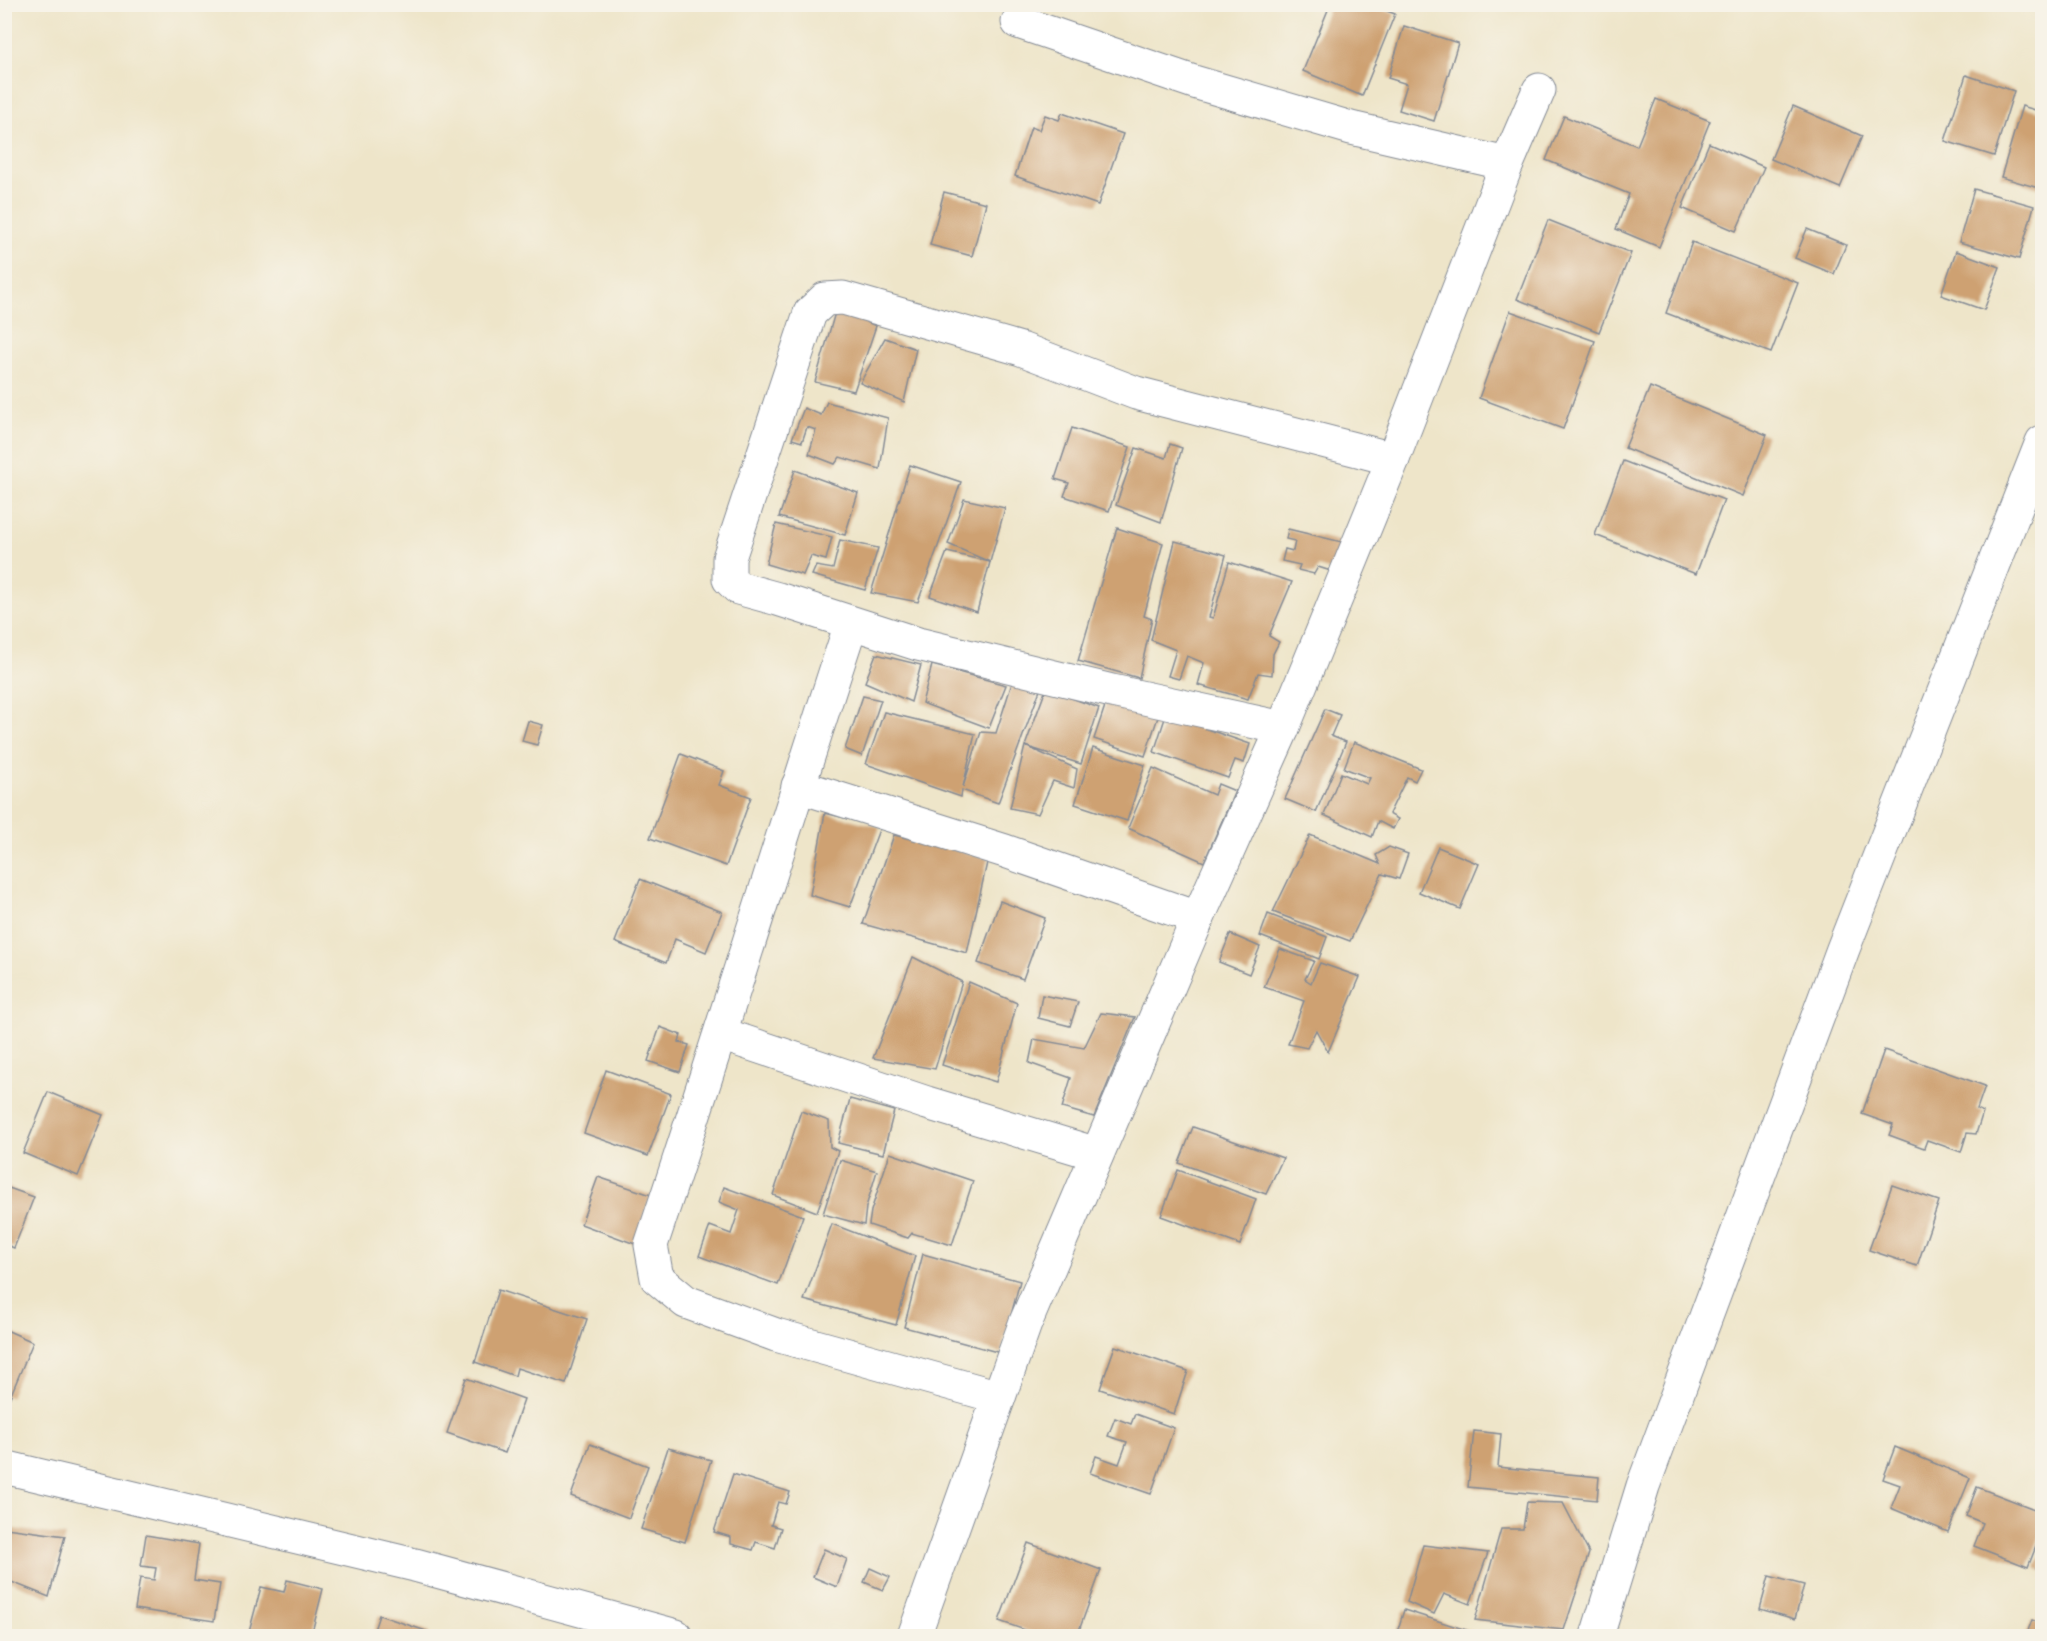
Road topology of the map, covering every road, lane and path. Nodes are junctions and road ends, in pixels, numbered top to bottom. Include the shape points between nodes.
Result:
1 (1018, 22) dead end
2 (1539, 90) dead end
3 (1507, 164) junction
4 (2043, 442) edge
5 (1393, 459) junction
6 (851, 624) junction
7 (1283, 728) junction
8 (798, 786) junction
9 (1198, 918) junction
10 (721, 1034) junction
11 (1097, 1154) junction
12 (999, 1397) junction
13 (4, 1467) edge
14 (676, 1636) edge
15 (914, 1636) edge
16 (1597, 1636) edge

1 - 3 street via 1194,82 1351,128
2 - 3 street
3 - 5 street
4 - 16 street via 1843,949 1642,1486
5 - 6 street via 1136,393 1021,349 843,298 825,299 810,313 729,558 729,579 738,588
5 - 7 street
6 - 7 street via 1100,688
6 - 8 street
7 - 9 street
8 - 9 street via 1005,851
8 - 10 street
9 - 11 street
10 - 11 street via 927,1103
10 - 12 street via 651,1245 657,1278 686,1302 776,1335
11 - 12 street via 1025,1324
12 - 15 street
13 - 14 street via 415,1564

